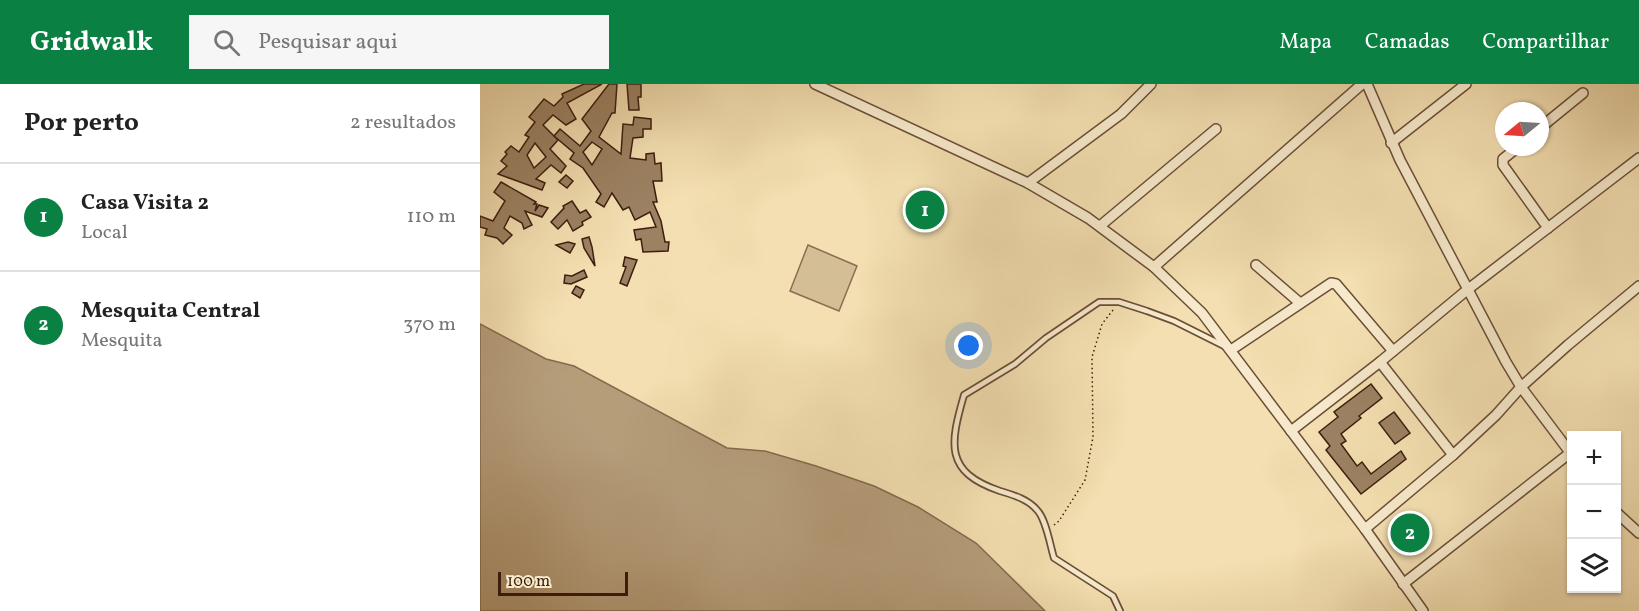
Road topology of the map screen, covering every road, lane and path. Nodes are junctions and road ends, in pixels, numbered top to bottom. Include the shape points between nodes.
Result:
1 (815, 84) edge
2 (1151, 84) edge
3 (1364, 84) edge
4 (1466, 84) edge
5 (1583, 93) dead end
6 (1549, 121) edge
7 (1216, 129) dead end
8 (1391, 143) junction
9 (1507, 156) edge
10 (1639, 158) edge
11 (1028, 183) junction
12 (1100, 226) junction
13 (1548, 228) junction
14 (1256, 265) dead end
15 (1155, 267) junction
16 (1639, 286) edge
17 (1467, 290) junction
18 (1119, 302) junction
19 (1300, 303) junction
20 (1231, 350) junction
21 (1393, 351) junction
22 (1380, 362) junction
23 (1521, 387) junction
24 (1291, 431) junction
25 (1567, 449) edge
26 (1453, 455) junction
27 (1567, 457) edge
28 (1621, 516) edge
29 (1365, 529) junction
30 (1046, 533) junction
31 (1639, 533) edge
32 (1403, 584) junction
33 (1120, 611) edge
34 (1423, 611) edge

1 - 11 street
2 - 11 street via 1120,114
3 - 8 street
3 - 15 street
4 - 8 street
5 - 6 street
7 - 12 street
8 - 17 street
9 - 13 street via 1503,165
10 - 13 street
11 - 12 street
12 - 15 street
13 - 17 street
14 - 19 street
15 - 20 street via 1202,313
16 - 23 street
17 - 21 street
17 - 23 street
18 - 20 lane via 1174,321
18 - 30 path via 1102,324 1092,357 1093,437 1085,480 1059,521
18 - 30 lane via 1098,302 1015,364 964,395 955,426 960,465 974,480 1031,505 1043,517
19 - 20 street
19 - 21 street via 1327,284 1336,284
20 - 24 street
21 - 22 street
22 - 24 street
22 - 26 street
23 - 25 street
23 - 26 street
24 - 29 street
26 - 29 street
27 - 32 street
28 - 31 street
29 - 32 street
30 - 33 lane via 1054,558 1113,596
32 - 34 street

